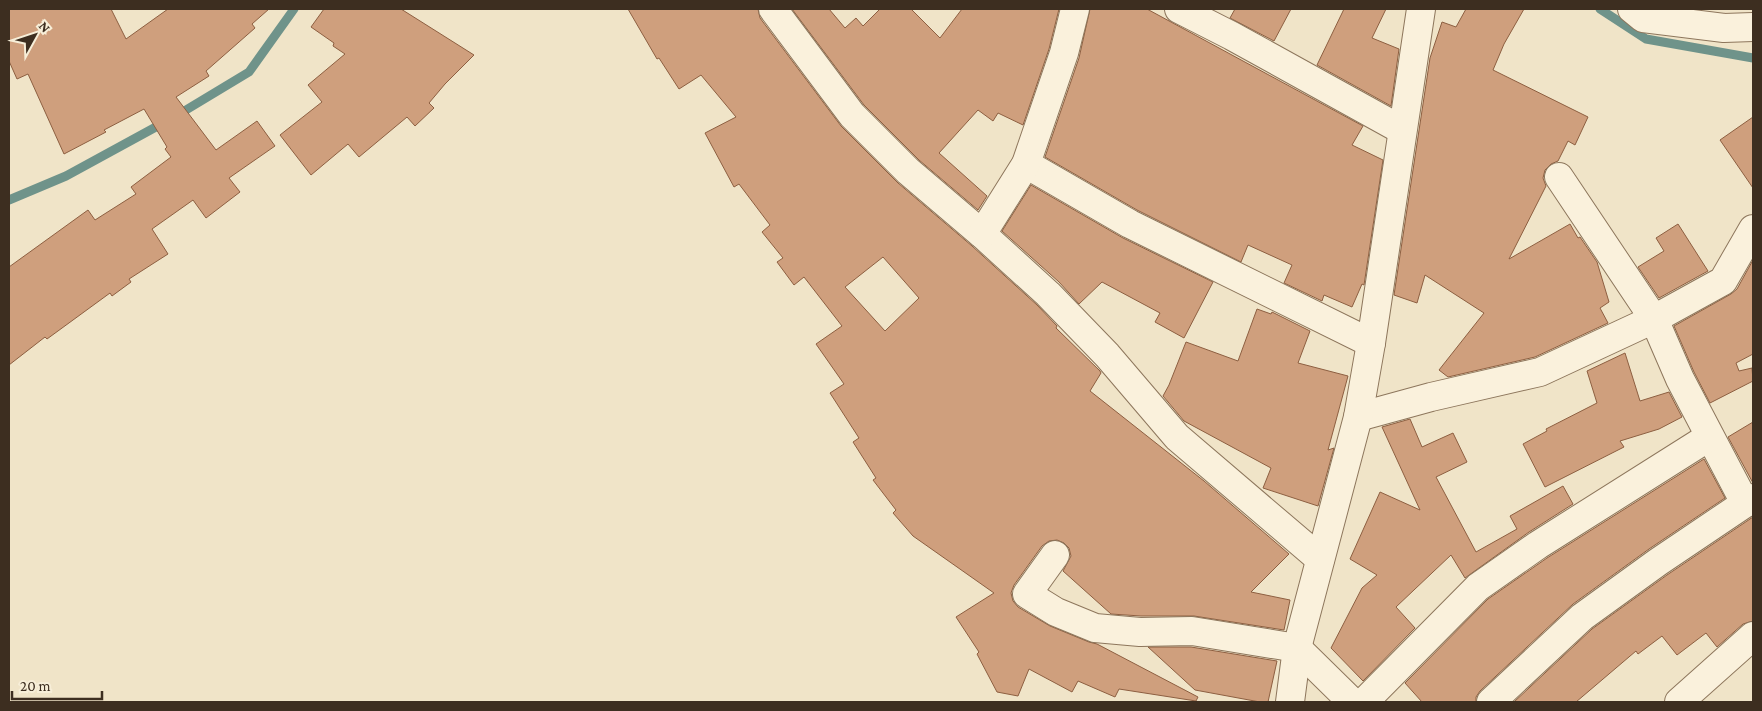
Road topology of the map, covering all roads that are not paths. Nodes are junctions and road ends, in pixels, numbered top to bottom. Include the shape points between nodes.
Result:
1 (773, 9) edge
2 (1075, 9) edge
3 (1179, 9) edge
4 (1421, 9) edge
5 (1632, 9) edge
6 (1753, 27) edge
7 (1402, 130) junction
8 (1026, 164) junction
9 (1559, 177) dead end
10 (1753, 229) edge
11 (982, 234) junction
12 (1654, 319) junction
13 (1371, 343) junction
14 (1358, 417) junction
15 (1709, 437) junction
16 (1749, 500) edge
17 (1055, 554) dead end
18 (1320, 559) junction
19 (1753, 636) edge
20 (1297, 648) junction
21 (1290, 702) edge
22 (1352, 702) edge
23 (1364, 702) edge
24 (1491, 702) edge
25 (1679, 702) edge

1 - 11 street via 852,114 908,171
2 - 8 street via 1064,53
3 - 7 street
4 - 7 street
5 - 6 street via 1644,18 1724,28
7 - 13 street
8 - 11 street
8 - 13 street via 1130,224
9 - 12 street
10 - 12 street via 1723,281
11 - 18 street via 1048,294 1107,355 1177,437
12 - 14 street via 1540,372
12 - 15 street
13 - 14 street
14 - 18 street
15 - 16 street
15 - 23 street via 1538,545 1478,587
16 - 24 street via 1582,618
17 - 20 street via 1028,594 1056,612 1095,628 1140,632 1192,631
18 - 20 street
19 - 25 street
20 - 21 street
20 - 22 street

